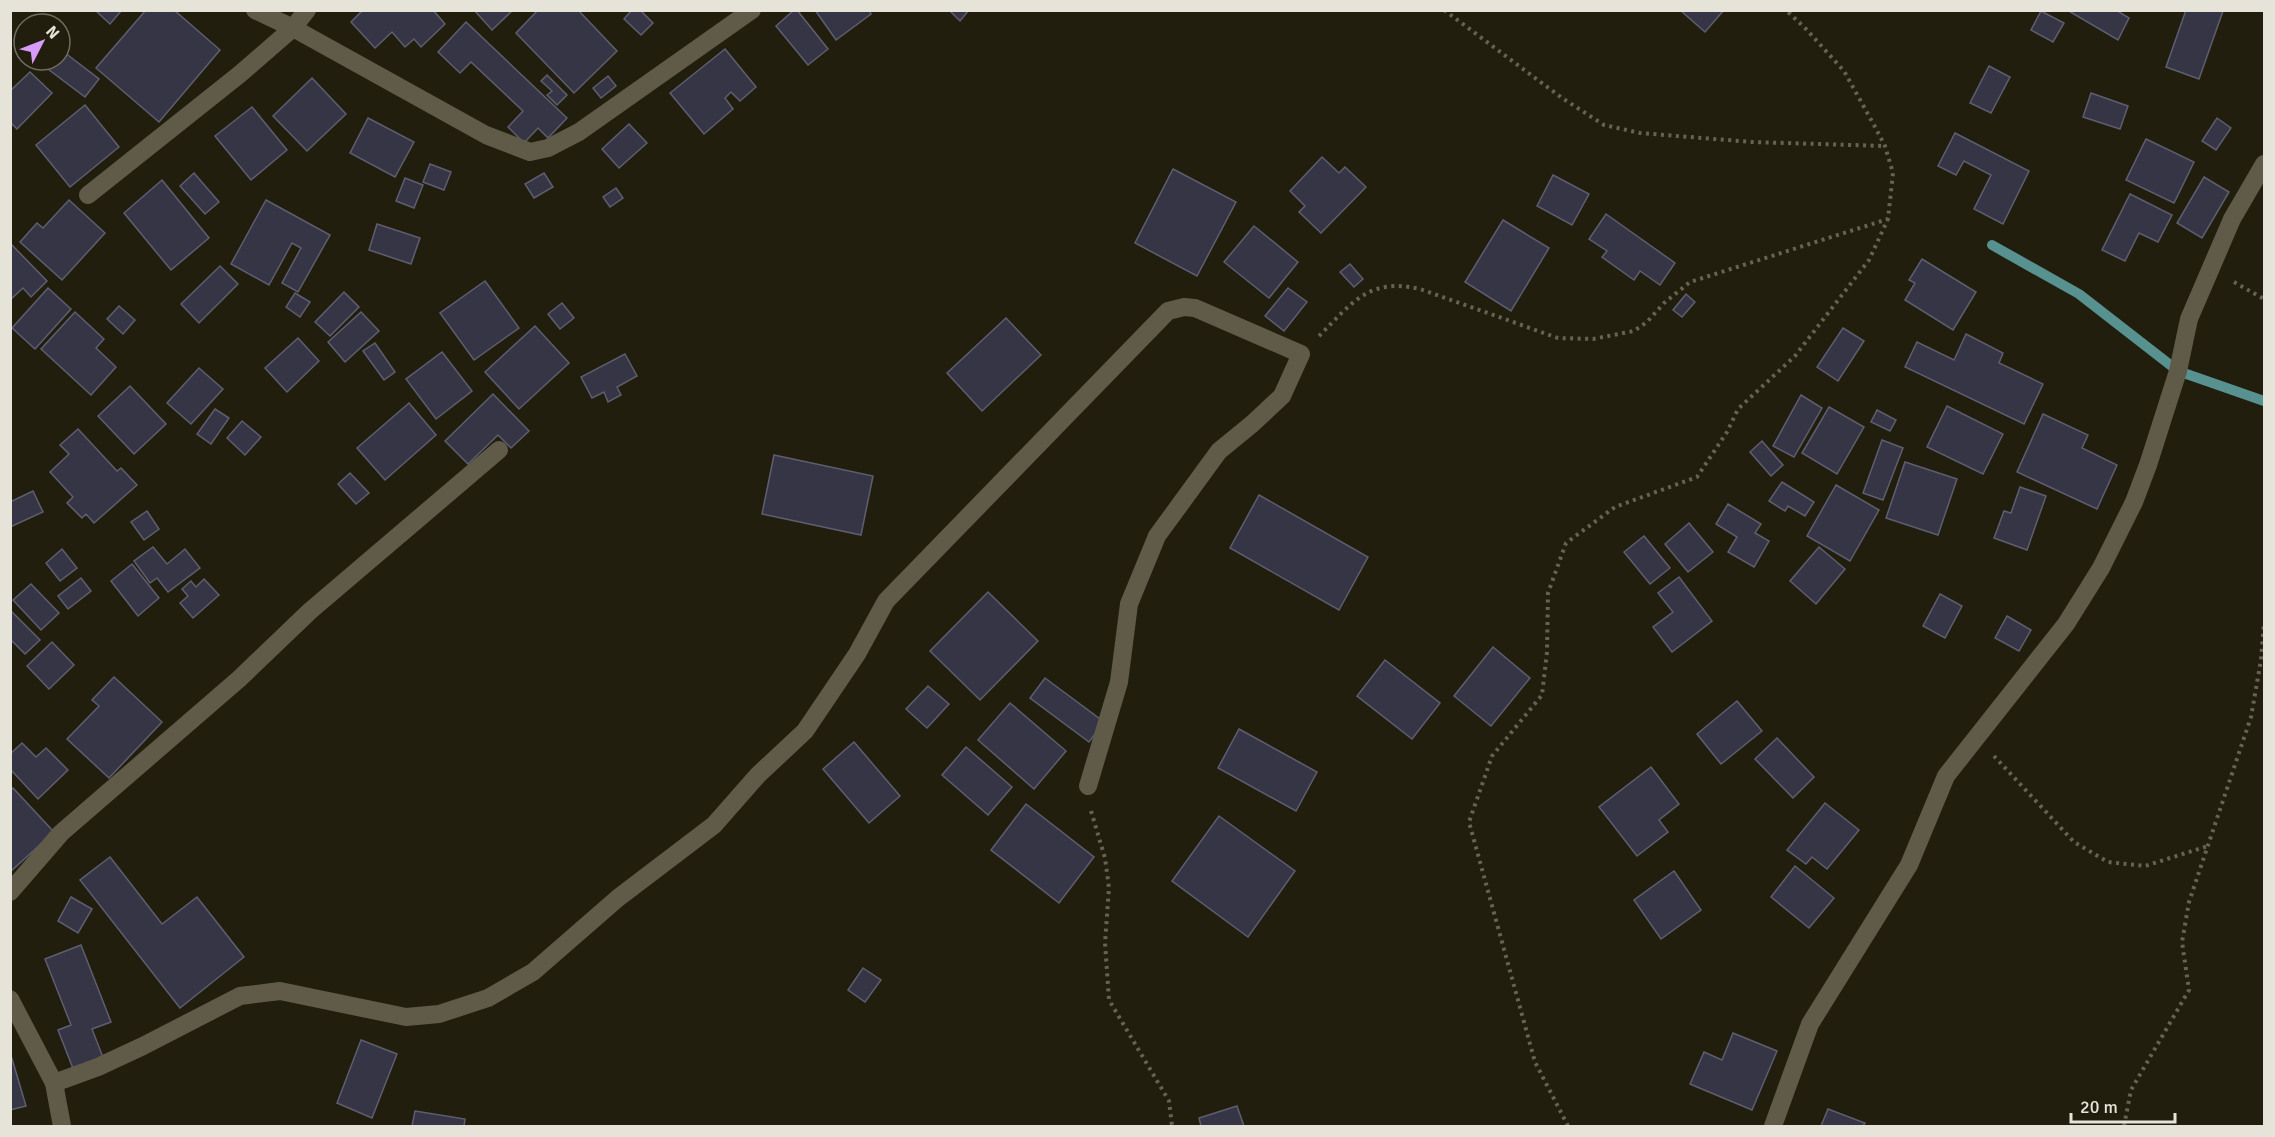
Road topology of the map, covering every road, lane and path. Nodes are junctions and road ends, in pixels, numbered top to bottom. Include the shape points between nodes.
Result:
1 (255, 10) edge
2 (307, 10) edge
3 (752, 10) edge
4 (1443, 10) edge
5 (1786, 10) edge
6 (293, 28) junction
7 (1885, 146) junction
8 (2265, 164) edge
9 (88, 195) dead end
10 (1888, 219) junction
11 (2210, 268) junction
12 (2265, 299) edge
13 (1301, 354) junction
14 (499, 450) dead end
15 (2265, 622) edge
16 (1979, 733) junction
17 (1088, 786) joint
18 (2208, 846) junction
19 (10, 892) edge
20 (10, 999) edge
21 (54, 1083) junction
22 (62, 1126) edge
23 (1172, 1126) edge
24 (1568, 1126) edge
25 (1773, 1126) edge
26 (2124, 1126) edge

1 - 6 street
2 - 6 street
3 - 6 street via 579,132 548,148 530,152 486,135
4 - 7 path via 1604,125 1640,133 1752,142
5 - 7 path via 1844,71
6 - 9 street
7 - 10 path via 1893,173
8 - 11 street via 2232,219
10 - 13 path via 1690,282 1647,322 1618,335 1558,338 1399,284 1356,299
10 - 24 path via 1869,260 1795,356 1738,410 1697,477 1616,507 1566,543 1548,593 1542,695 1492,756 1469,822 1535,1062
11 - 12 path
11 - 16 street via 2189,319 2178,371 2134,502 2101,568 2066,624
13 - 17 street via 1282,396 1219,451 1157,536 1129,604 1119,682
13 - 21 street via 1195,308 1168,311 885,602 857,654 805,731 758,775 714,825 618,898 533,972 488,998 439,1014 406,1017 280,991 240,996 98,1067
14 - 19 street via 310,611 239,679 61,833
15 - 18 path via 2251,717
16 - 18 path via 1995,757 2074,842 2108,862 2145,866
16 - 25 street via 1946,776 1909,865 1810,1024
17 - 23 path via 1109,888 1105,943 1109,1000 1169,1101
18 - 26 path via 2189,902 2182,942 2189,990 2131,1090
20 - 21 street
21 - 22 street

